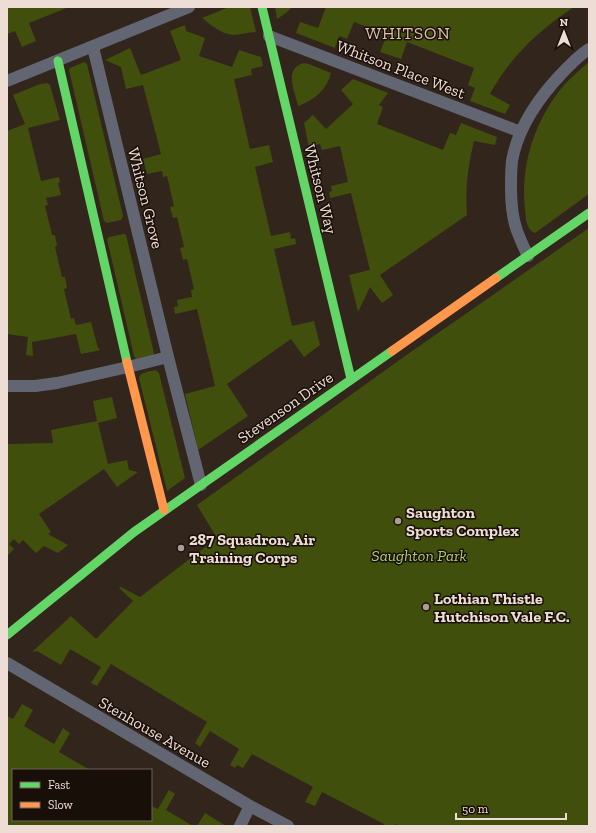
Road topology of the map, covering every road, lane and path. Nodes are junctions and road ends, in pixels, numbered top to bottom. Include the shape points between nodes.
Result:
1 (190, 7) edge
2 (262, 7) edge
3 (269, 36) junction
4 (93, 47) junction
5 (589, 49) edge
6 (58, 61) junction
7 (7, 81) edge
8 (521, 132) junction
9 (589, 214) edge
10 (528, 256) junction
11 (168, 357) junction
12 (128, 367) junction
13 (351, 379) junction
14 (7, 386) edge
15 (201, 485) junction
16 (164, 510) junction
17 (7, 635) edge
18 (7, 663) edge
19 (250, 806) junction
20 (240, 826) edge
21 (288, 826) edge

1 - 4 street
2 - 3 street, Whitson Way
3 - 8 street, Whitson Place West
3 - 13 street, Whitson Way
4 - 6 street
4 - 11 street, Whitson Grove
5 - 8 street via 546,91
6 - 7 street
6 - 12 street
8 - 10 street via 512,162 511,199 514,222
9 - 10 street, Stevenson Drive
10 - 13 street, Stevenson Drive
11 - 12 street
11 - 15 street, Whitson Grove
12 - 14 street via 57,383
12 - 16 street
13 - 15 street, Stevenson Drive
15 - 16 street, Stevenson Drive
16 - 17 street, Stevenson Drive
18 - 19 street, Stenhouse Avenue
19 - 20 street
19 - 21 street, Stenhouse Avenue

